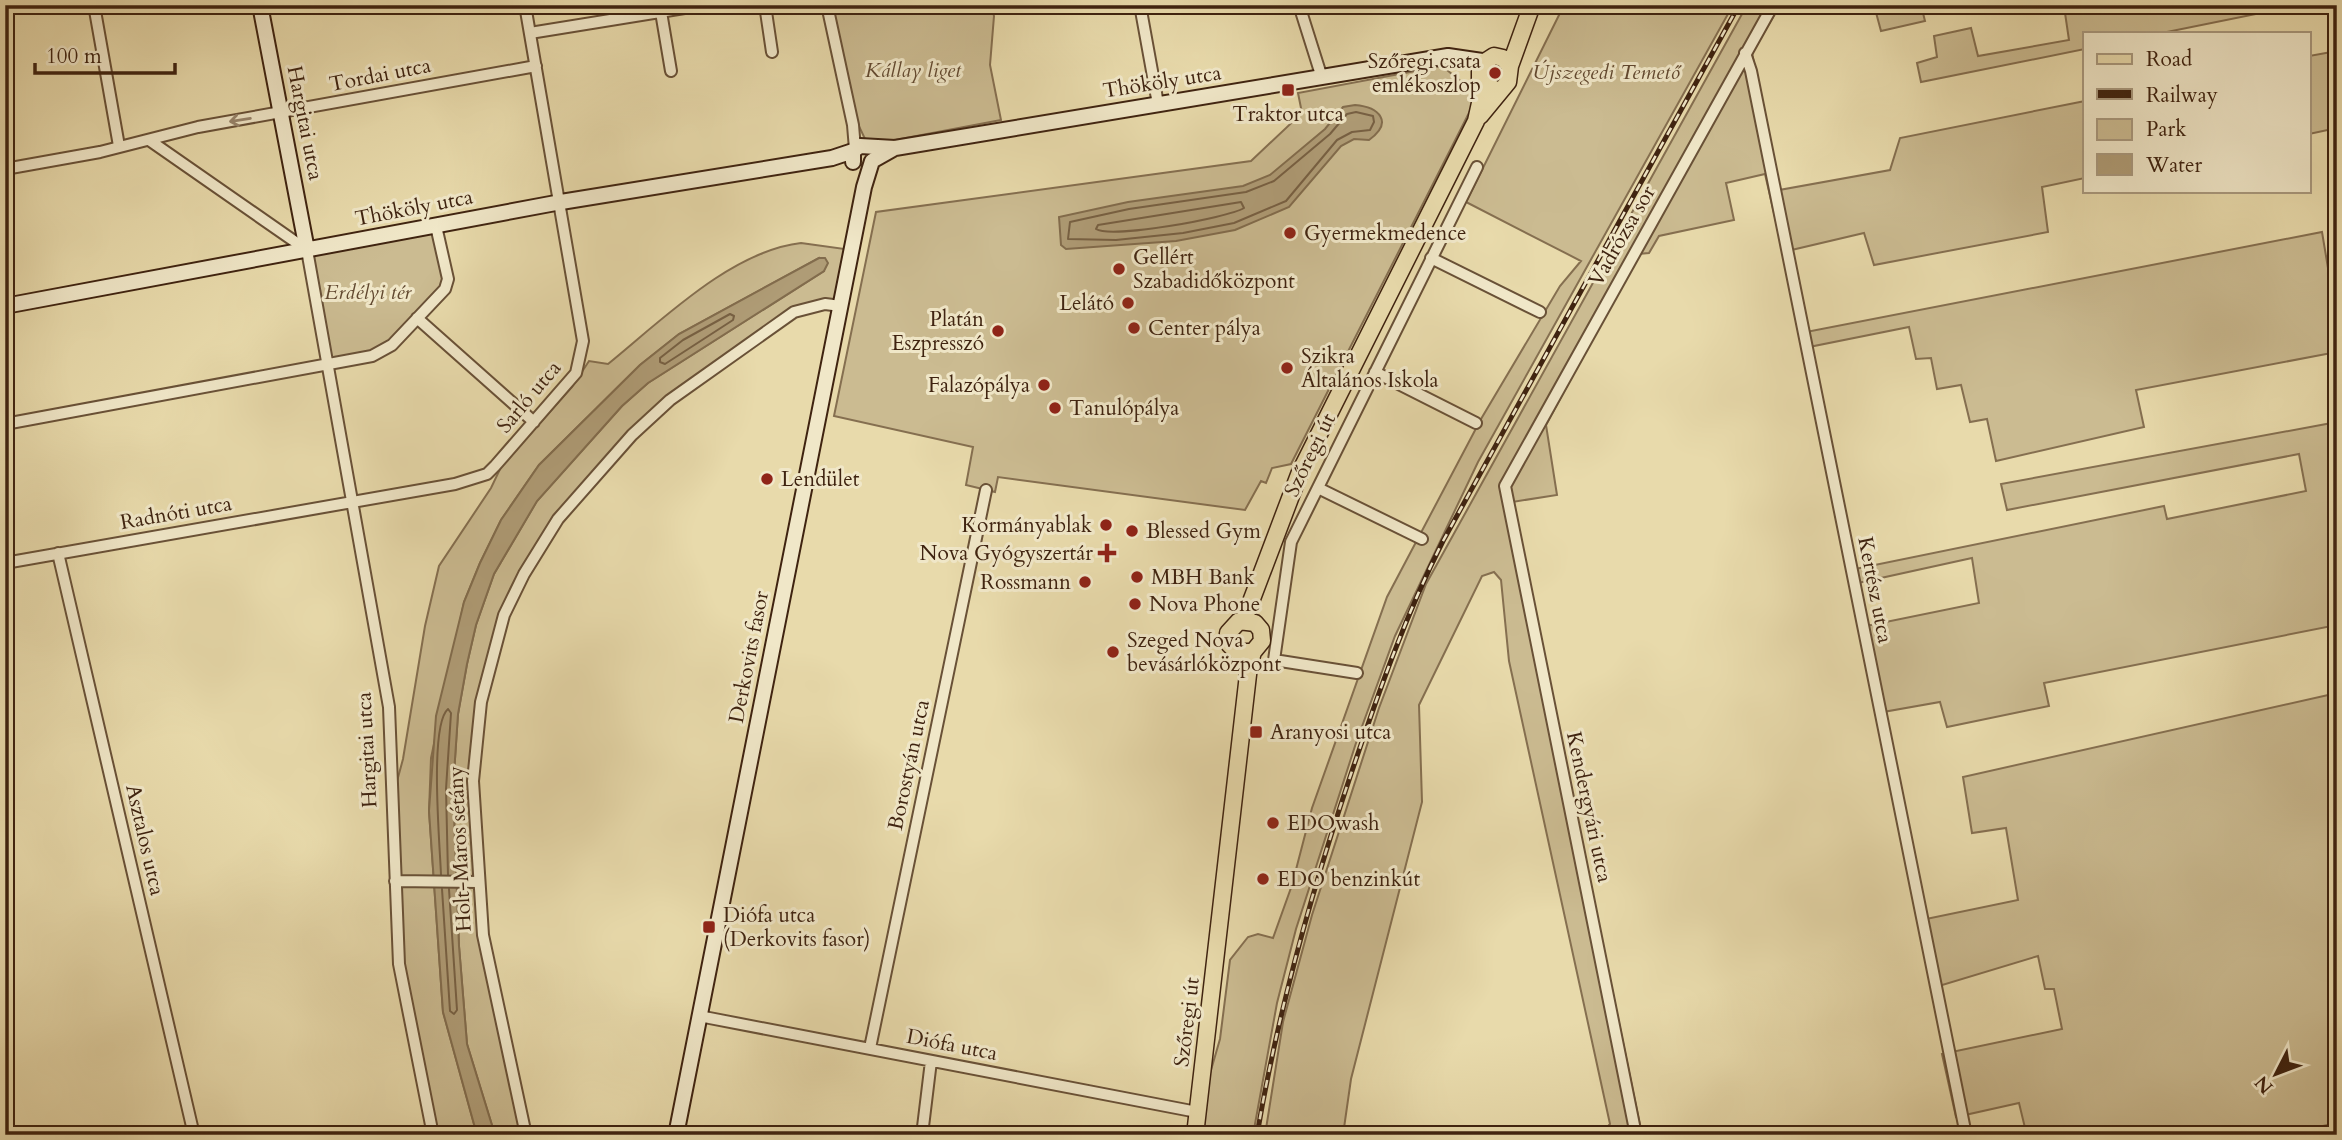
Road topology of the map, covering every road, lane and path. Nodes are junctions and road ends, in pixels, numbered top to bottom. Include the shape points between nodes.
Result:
1 (94, 5) edge
2 (260, 5) edge
3 (525, 5) edge
4 (703, 5) edge
5 (765, 5) edge
6 (827, 5) edge
7 (1140, 5) edge
8 (1299, 5) edge
9 (1532, 5) edge
10 (1773, 5) edge
11 (661, 12) junction
12 (530, 33) junction
13 (772, 52) dead end
14 (1745, 53) junction
15 (536, 66) junction
16 (671, 71) dead end
17 (1492, 72) junction
18 (1322, 78) junction
19 (1158, 104) junction
20 (281, 113) junction
21 (149, 140) junction
22 (119, 146) junction
23 (862, 156) junction
24 (1477, 167) dead end
25 (5, 169) edge
26 (561, 202) junction
27 (436, 226) junction
28 (307, 250) junction
29 (1431, 258) junction
30 (5, 306) edge
31 (841, 306) junction
32 (1541, 312) dead end
33 (418, 318) junction
34 (327, 365) junction
35 (1375, 372) junction
36 (534, 422) junction
37 (1476, 423) dead end
38 (5, 424) edge
39 (1505, 486) joint
40 (1318, 488) junction
41 (986, 490) dead end
42 (354, 500) junction
43 (1422, 539) dead end
44 (58, 553) junction
45 (5, 563) edge
46 (1250, 621) junction
47 (1245, 652) junction
48 (1357, 673) dead end
49 (395, 881) junction
50 (478, 881) junction
51 (699, 1016) junction
52 (870, 1048) junction
53 (931, 1061) junction
54 (1197, 1112) junction
55 (194, 1135) edge
56 (433, 1135) edge
57 (526, 1135) edge
58 (676, 1135) edge
59 (922, 1135) edge
60 (1195, 1135) edge
61 (1636, 1135) edge
62 (1966, 1135) edge

1 - 22 street
2 - 20 street, Hargitai utca
3 - 12 street, Sarló utca
4 - 11 street
5 - 13 street
6 - 23 street
7 - 19 street
8 - 18 street
9 - 17 main road, Szőregi út
10 - 14 street, Vadrózsa sor
11 - 12 street
11 - 16 street
12 - 15 street, Sarló utca
14 - 39 street, Vadrózsa sor
14 - 62 street, Kertész utca
15 - 20 street, Tordai utca
15 - 26 street, Sarló utca
17 - 18 street, Thököly utca via 1448,57
17 - 46 main road, Szőregi út via 1476,121 1300,472 1261,576
18 - 19 street, Thököly utca
19 - 23 street, Thököly utca
20 -> 21 street, Tordai utca
20 - 28 street, Hargitai utca
21 - 22 street, Tordai utca
21 - 28 street
22 - 25 street, Tordai utca
23 - 26 street, Thököly utca
23 - 31 street, Derkovits fasor via 864,187
24 - 29 street, Szőregi út
26 - 27 street, Thököly utca
26 - 36 street, Sarló utca via 582,326 582,354 576,373
27 - 28 street, Thököly utca
27 - 33 street via 449,279
28 - 30 street, Thököly utca
28 - 34 street
29 - 32 street
29 - 35 street, Szőregi út
31 - 50 street, Holt-Maros sétány via 825,304 794,312 670,400 632,435 538,549 504,615 478,721 472,781
31 - 51 street, Derkovits fasor
33 - 34 street via 383,352
33 - 36 street
34 - 38 street
34 - 42 street, Hargitai utca
35 - 37 street
35 - 40 street, Szőregi út
36 - 42 street, Sarló utca via 487,474 455,484
39 - 61 street, Kendergyári utca
40 - 43 street
40 - 48 street, Szőregi út via 1291,542 1274,660
41 - 52 street, Borostyán utca
42 - 44 street, Radnóti utca
42 - 49 street, Hargitai utca via 389,707
44 - 45 street, Radnóti utca
44 - 55 street, Asztalos utca
46 - 47 main road, Szőregi út via 1261,630 1262,640
46 - 47 main road, Szőregi út via 1234,624 1228,633 1229,644
47 - 54 main road, Szőregi út via 1245,706
49 - 50 street
49 - 56 street, Hargitai utca via 399,964
50 - 57 street, Holt-Maros sétány via 490,972
51 - 52 street, Diófa utca
51 - 58 street, Derkovits fasor
52 - 53 street, Diófa utca
53 - 54 street, Diófa utca
53 - 59 street
54 - 60 main road, Szőregi út

